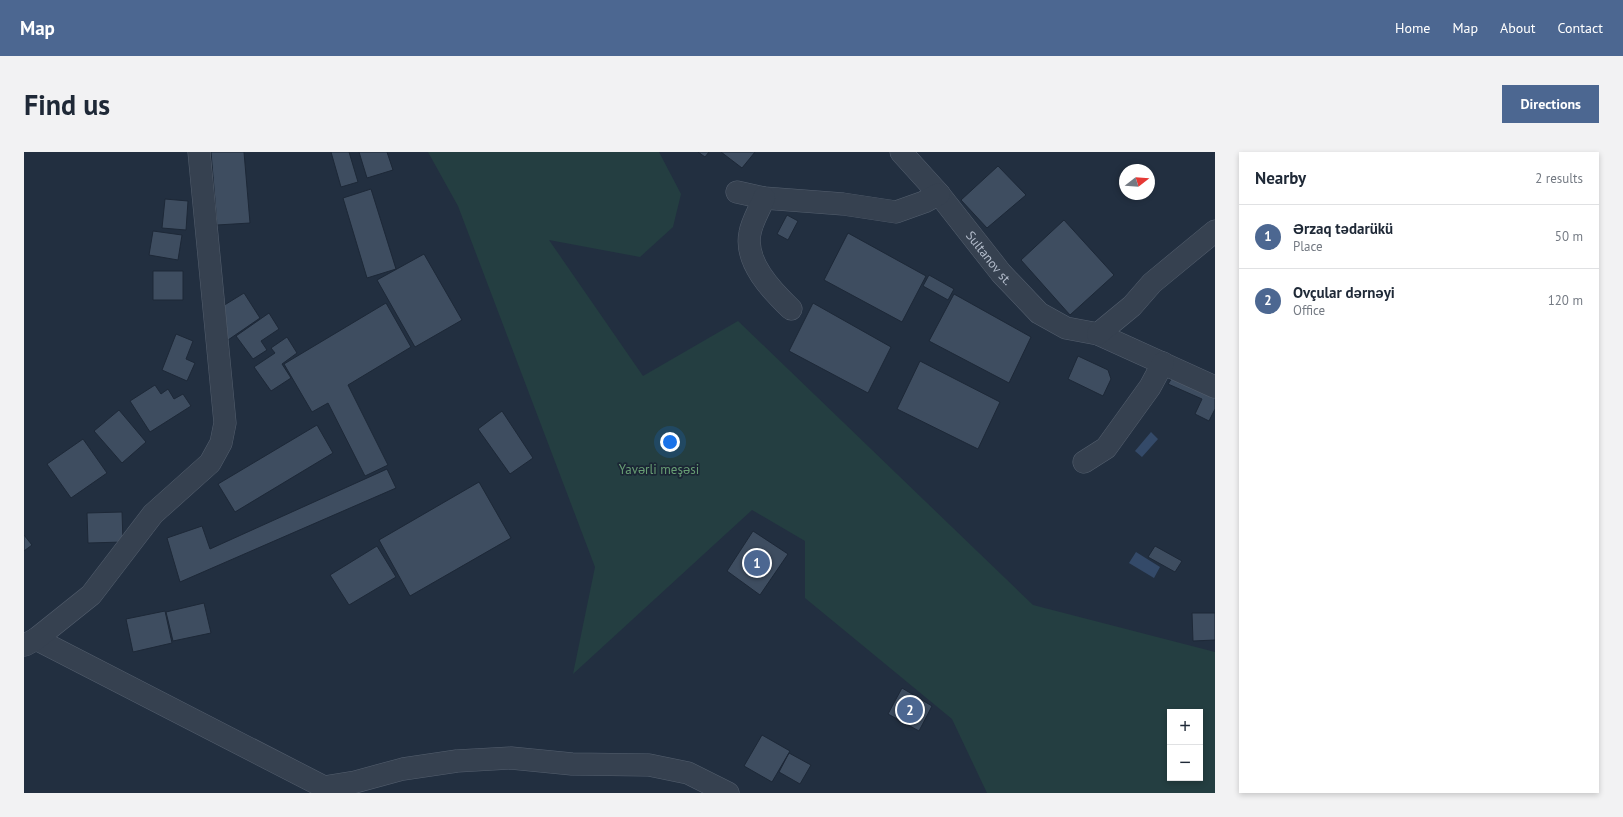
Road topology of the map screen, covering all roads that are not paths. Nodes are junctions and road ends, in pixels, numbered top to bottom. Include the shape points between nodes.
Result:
1 (199, 152) edge
2 (901, 152) edge
3 (737, 192) dead end
4 (939, 194) junction
5 (764, 198) junction
6 (1215, 230) edge
7 (791, 309) dead end
8 (1098, 334) junction
9 (1163, 363) junction
10 (1215, 387) edge
11 (1084, 462) dead end
12 (30, 642) edge
13 (329, 790) edge
14 (728, 793) edge

1 - 12 street via 225,423 222,443 210,463 153,514 91,595
2 - 4 street, Sultanov st.
3 - 5 street
4 - 5 street via 896,212 844,204
4 - 8 street, Sultanov st. via 1001,273 1039,313 1066,328
5 - 7 street via 750,232 754,260 770,289
6 - 8 street via 1152,283 1132,306
8 - 9 street, Sultanov st.
9 - 10 street, Sultanov st.
9 - 11 street via 1150,387 1106,448
12 - 13 street
13 - 14 street via 403,770 457,761 511,758 572,764 649,765 688,773

